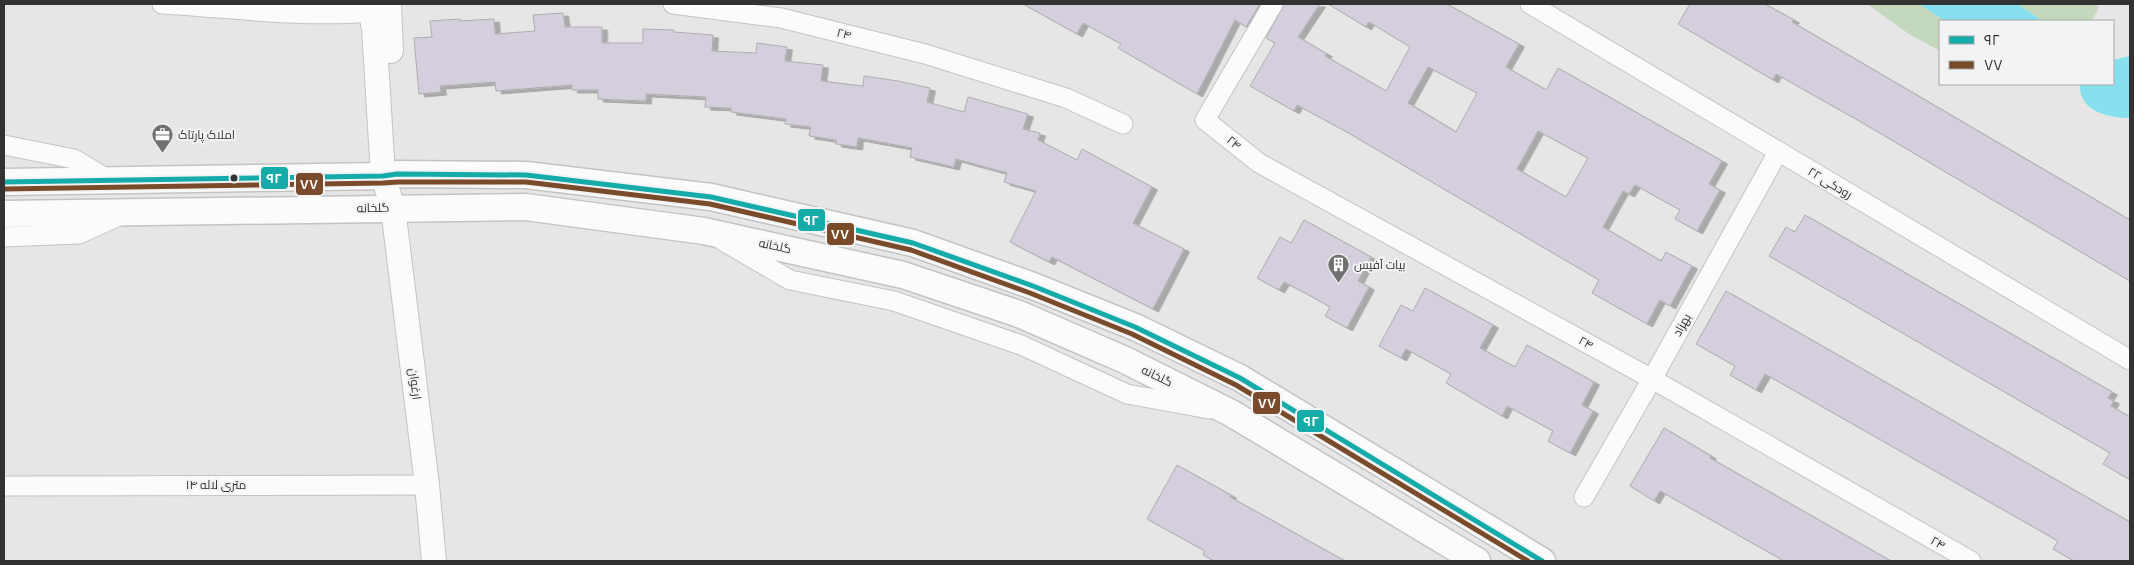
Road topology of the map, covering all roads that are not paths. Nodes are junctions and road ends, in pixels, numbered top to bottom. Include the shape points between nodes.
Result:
1 (162, 4) edge
2 (673, 4) edge
3 (1273, 4) edge
4 (1530, 4) edge
5 (376, 7) edge
6 (1123, 124) dead end
7 (4, 145) edge
8 (1778, 152) junction
9 (390, 175) junction
10 (109, 180) junction
11 (4, 182) edge
12 (393, 208) junction
13 (128, 212) junction
14 (4, 214) edge
15 (4, 237) edge
16 (2130, 360) edge
17 (1652, 379) junction
18 (427, 485) junction
19 (4, 486) edge
20 (1584, 497) dead end
21 (434, 561) edge
22 (1477, 561) edge
23 (1542, 561) edge
24 (1971, 561) edge

1 - 5 street via 347,14
2 - 6 street, ۲۴ via 781,18 925,54 1066,98
3 - 17 street, ۲۴ via 1205,120 1259,163
4 - 8 street, رودکی ۲۲
5 - 9 street, ارغوان
7 - 10 street via 74,159
8 - 16 street, رودکی ۲۲
8 - 17 street, بهزاد
9 - 10 main road
9 - 12 street, ارغوان
9 - 23 main road via 526,175 711,197 913,243 1135,327 1240,378
10 - 11 main road
12 - 13 main road, گلخانه
12 - 18 street, ارغوان
12 - 22 main road, گلخانه via 526,207 704,231 903,275 1019,314 1125,360 1231,413
13 - 14 main road, گلخانه
13 - 15 street via 80,234
17 - 20 street, بهزاد
17 - 24 street, ۲۴
18 - 19 street, ۱۴ متری لاله
18 - 21 street, ارغوان

